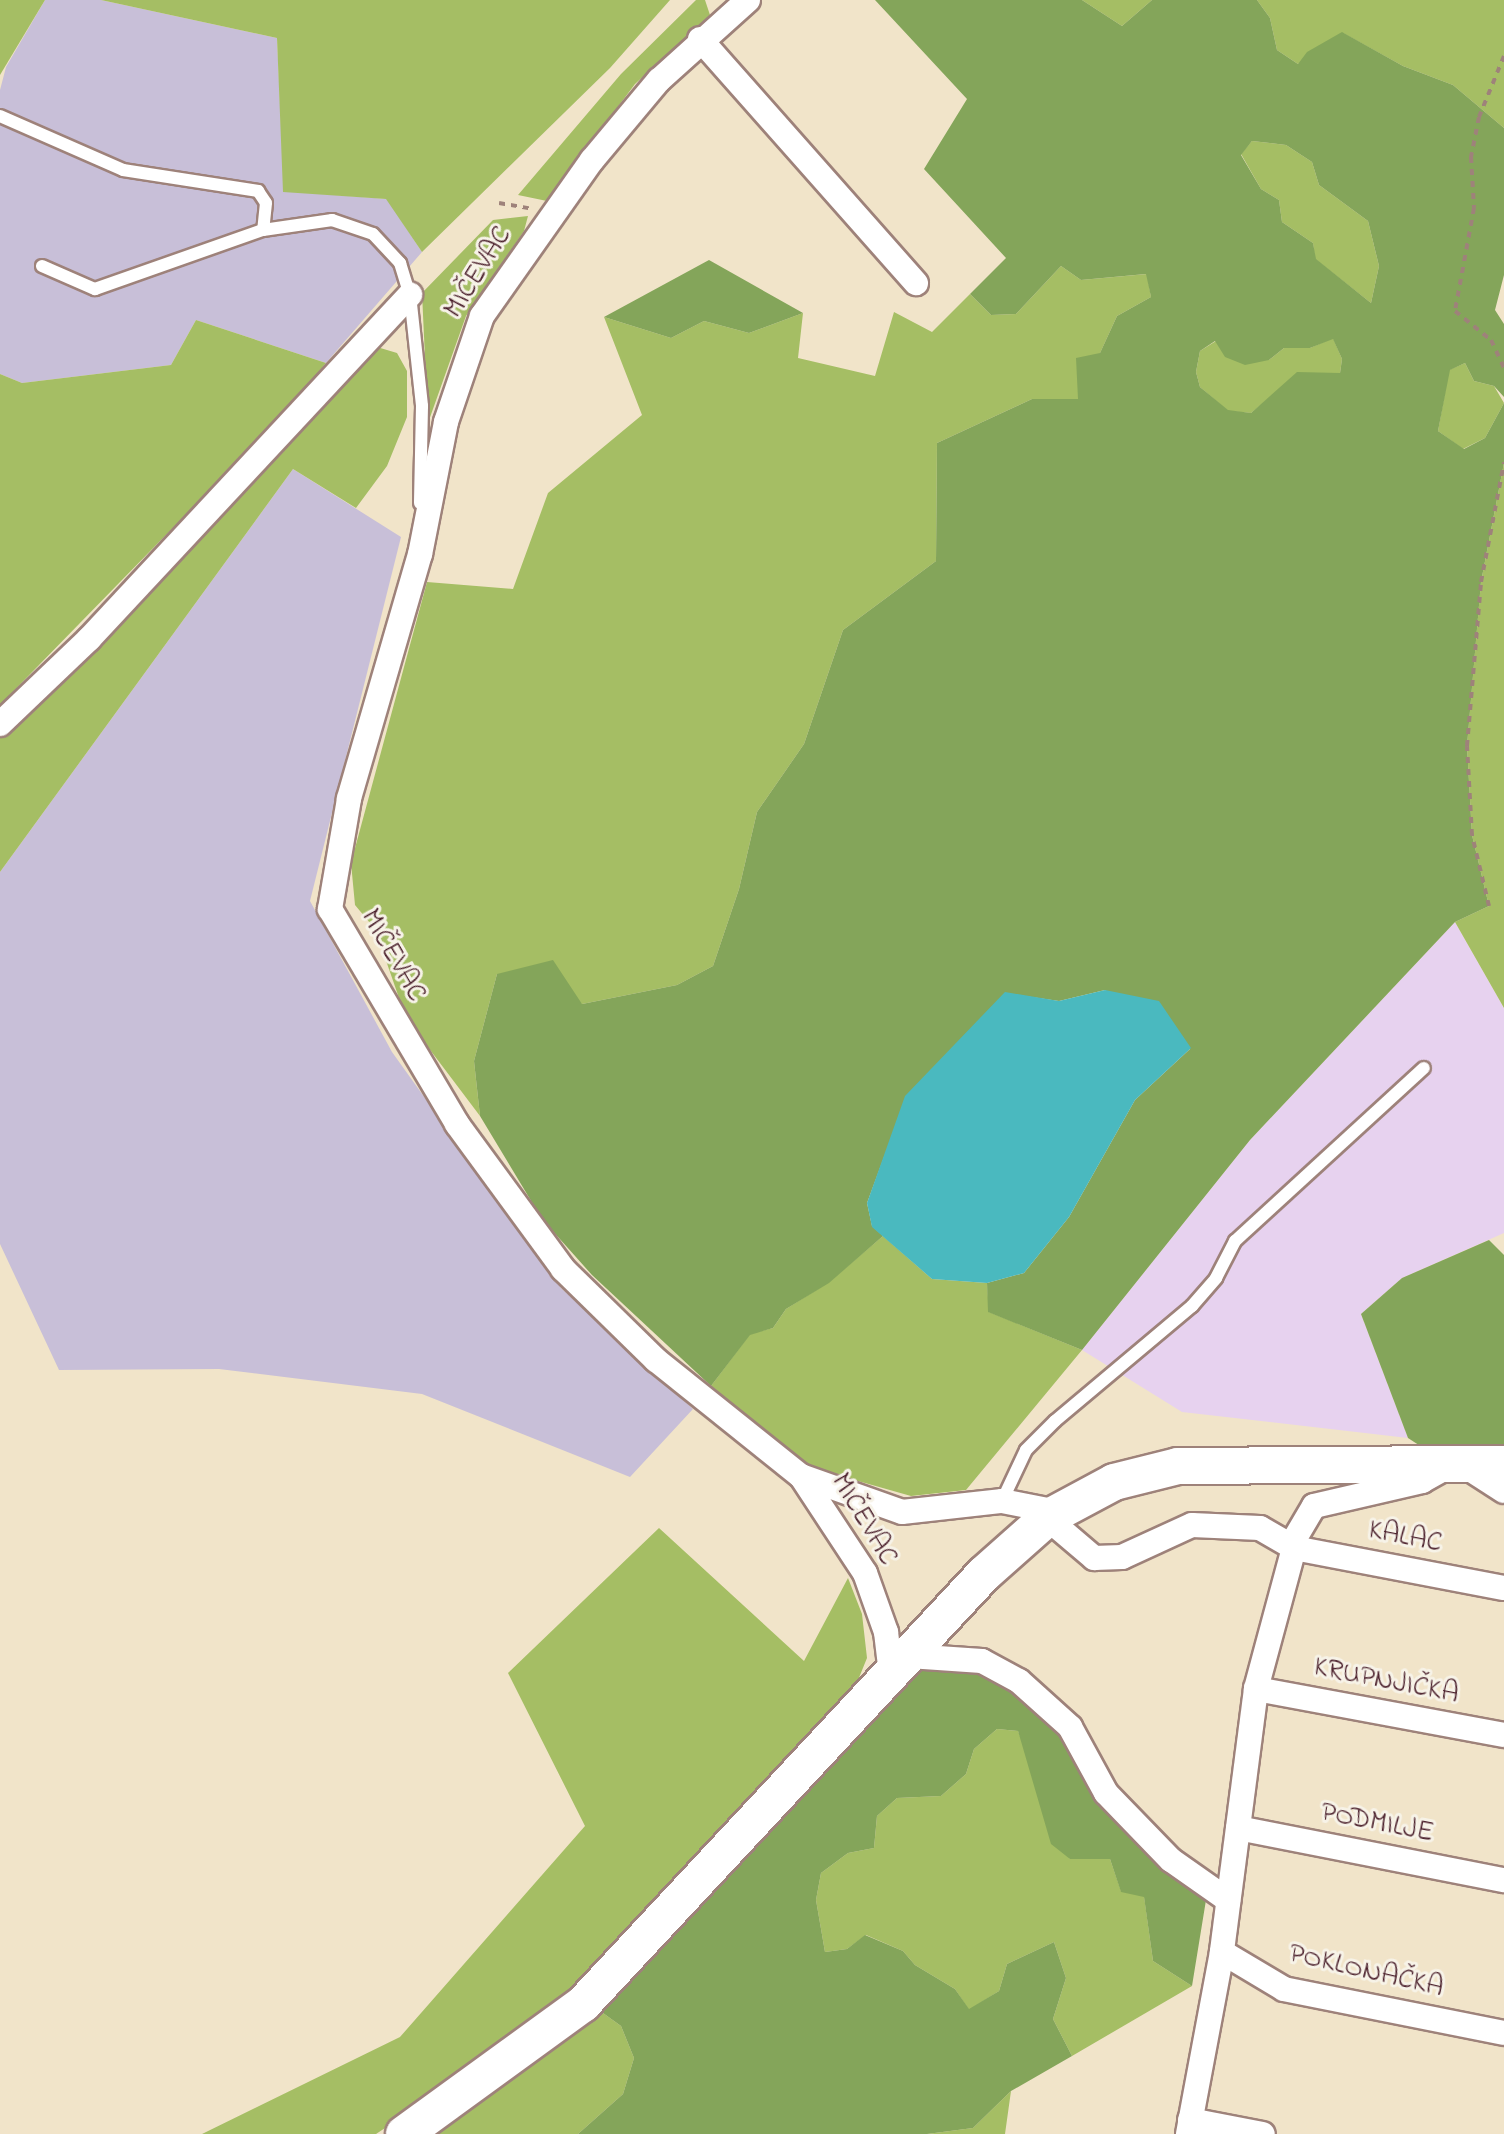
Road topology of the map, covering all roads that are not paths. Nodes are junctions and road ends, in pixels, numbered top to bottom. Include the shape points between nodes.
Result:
1 (748, 0) edge
2 (700, 39) junction
3 (0, 116) edge
4 (263, 230) junction
5 (42, 266) dead end
6 (916, 283) dead end
7 (410, 295) junction
8 (420, 554) junction
9 (0, 724) edge
10 (1424, 1068) dead end
11 (1504, 1464) edge
12 (1457, 1466) junction
13 (801, 1476) junction
14 (1504, 1491) edge
15 (1002, 1501) junction
16 (1053, 1515) junction
17 (1293, 1546) junction
18 (1504, 1588) edge
19 (900, 1665) junction
20 (1256, 1689) junction
21 (1504, 1735) edge
22 (1238, 1828) junction
23 (1504, 1880) edge
24 (1228, 1900) junction
25 (1222, 1952) junction
26 (1504, 2033) edge
27 (1189, 2127) edge
28 (404, 2134) edge
29 (1263, 2134) edge

1 - 2 street, MIČEVAC
2 - 6 street
2 - 8 street, MIČEVAC via 592,160 482,316 466,354
3 - 4 lane via 123,170 258,191 266,203
4 - 5 lane via 95,289
4 - 7 lane via 332,220 373,234 400,263
7 - 8 lane via 422,406
7 - 9 street via 99,628
8 - 13 street, MIČEVAC via 349,799 330,909 457,1124 563,1269 656,1360
10 - 15 lane via 1235,1241 1216,1278 1192,1306 1026,1450
11 - 12 main road
12 - 14 street
12 - 16 main road via 1178,1466 1114,1482
12 - 17 street via 1422,1481 1314,1506
13 - 15 street via 902,1512
13 - 19 street, MIČEVAC via 865,1573
15 - 16 street
16 - 17 street, KALAC via 1094,1558 1122,1557 1192,1525 1260,1528
16 - 19 main road via 984,1574
17 - 18 street, KALAC
17 - 20 street
19 - 24 street via 982,1661 1019,1681 1070,1727 1106,1793 1171,1860
19 - 28 main road via 583,2004
20 - 21 street, KRUPNJIČKA
20 - 22 street
22 - 23 street, PODMILJE
22 - 24 street
24 - 25 street
25 - 26 street, POKLONAČKA via 1284,1989
25 - 27 street
27 - 29 street

